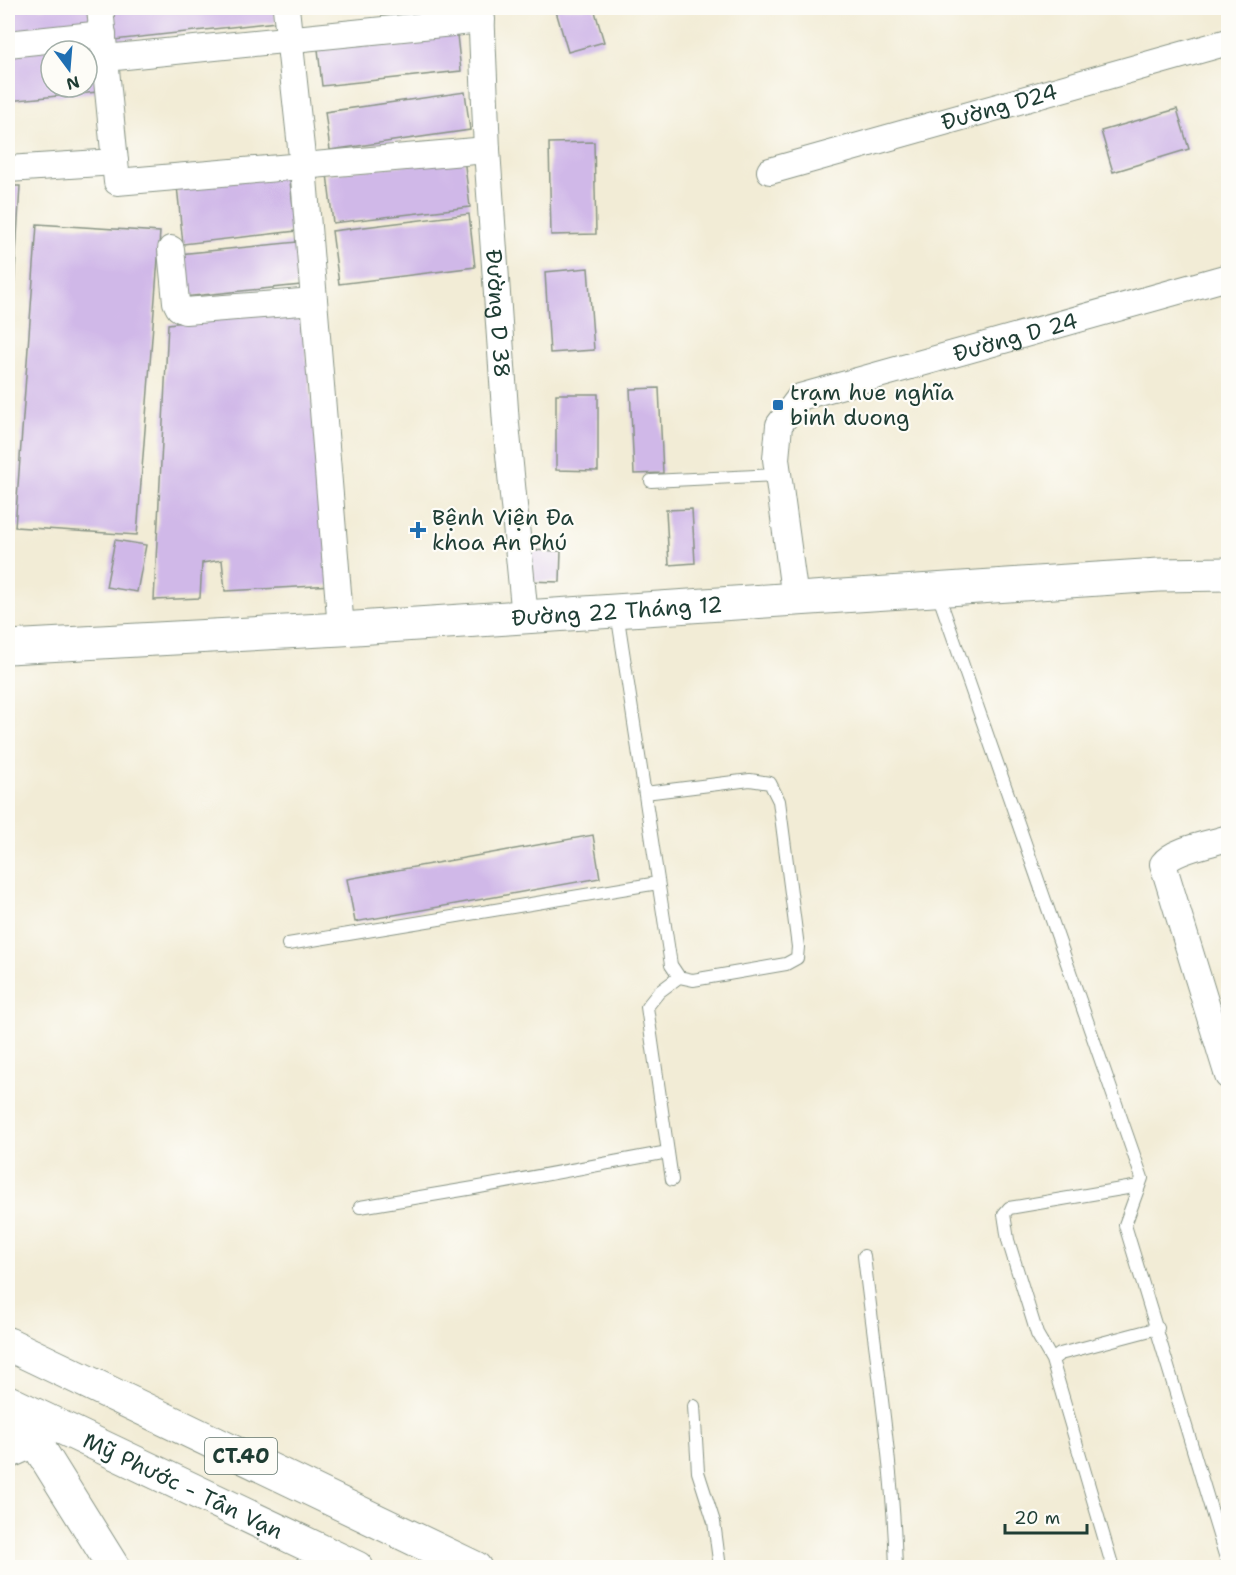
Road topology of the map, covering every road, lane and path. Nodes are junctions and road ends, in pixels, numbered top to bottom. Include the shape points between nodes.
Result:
1 (100, 8) edge
2 (286, 8) edge
3 (482, 14) edge
4 (289, 40) junction
5 (1228, 42) edge
6 (8, 44) edge
7 (104, 46) junction
8 (487, 150) junction
9 (115, 162) junction
10 (303, 166) junction
11 (8, 169) edge
12 (770, 171) dead end
13 (171, 249) dead end
14 (1228, 278) edge
15 (314, 302) junction
16 (778, 475) junction
17 (651, 481) dead end
18 (1228, 574) edge
19 (936, 590) junction
20 (795, 599) junction
21 (617, 611) junction
22 (525, 617) junction
23 (341, 629) junction
24 (8, 647) edge
25 (645, 793) junction
26 (1228, 838) edge
27 (658, 883) junction
28 (288, 944) dead end
29 (679, 977) junction
30 (1228, 1076) edge
31 (668, 1152) junction
32 (672, 1180) dead end
33 (1139, 1186) junction
34 (360, 1207) dead end
35 (864, 1256) dead end
36 (1158, 1328) junction
37 (8, 1344) edge
38 (1052, 1360) junction
39 (9, 1400) edge
40 (694, 1406) dead end
41 (37, 1443) junction
42 (8, 1456) edge
43 (1228, 1565) edge
44 (114, 1568) edge
45 (357, 1568) edge
46 (475, 1568) edge
47 (720, 1568) edge
48 (896, 1568) edge
49 (1113, 1568) edge

1 - 7 street
2 - 4 street
3 - 4 street
3 - 8 street, Đường D 38
4 - 7 street
4 - 10 street
5 - 12 street, Đường D24
6 - 7 street
7 - 9 street
8 - 10 street
8 - 22 street, Đường D 38 via 506,424
9 - 10 street via 117,182
9 - 11 street
10 - 15 street
13 - 15 street via 176,302 185,311
14 - 16 street, Đường D 24 via 800,397 779,425
15 - 23 street
16 - 17 lane
16 - 20 street
18 - 19 main road, Đường 22 Tháng 12
19 - 20 main road, Đường 22 Tháng 12
19 - 33 lane via 1142,1178
20 - 21 main road, Đường 22 Tháng 12
21 - 22 main road, Đường 22 Tháng 12
21 - 25 lane
22 - 23 main road, Đường 22 Tháng 12
23 - 24 main road, Đường 22 Tháng 12
25 - 27 lane
25 - 29 lane via 750,780 770,783 779,801 797,958 786,964 693,980
26 - 30 street via 1176,854 1163,864
27 - 28 lane
27 - 29 lane via 671,965
29 - 31 lane via 647,1006
31 - 32 lane
31 - 34 lane
33 - 36 lane via 1125,1225
33 - 38 lane via 1009,1208 1004,1214 1036,1334
35 - 48 lane
36 - 38 lane via 1060,1354
36 - 43 lane
37 - 46 main road, CT.40
38 - 49 lane
39 - 41 street
39 - 45 main road, Mỹ Phước - Tân Vạn / CT.40
40 - 47 lane via 698,1472 714,1522
41 - 42 street
41 - 44 street

